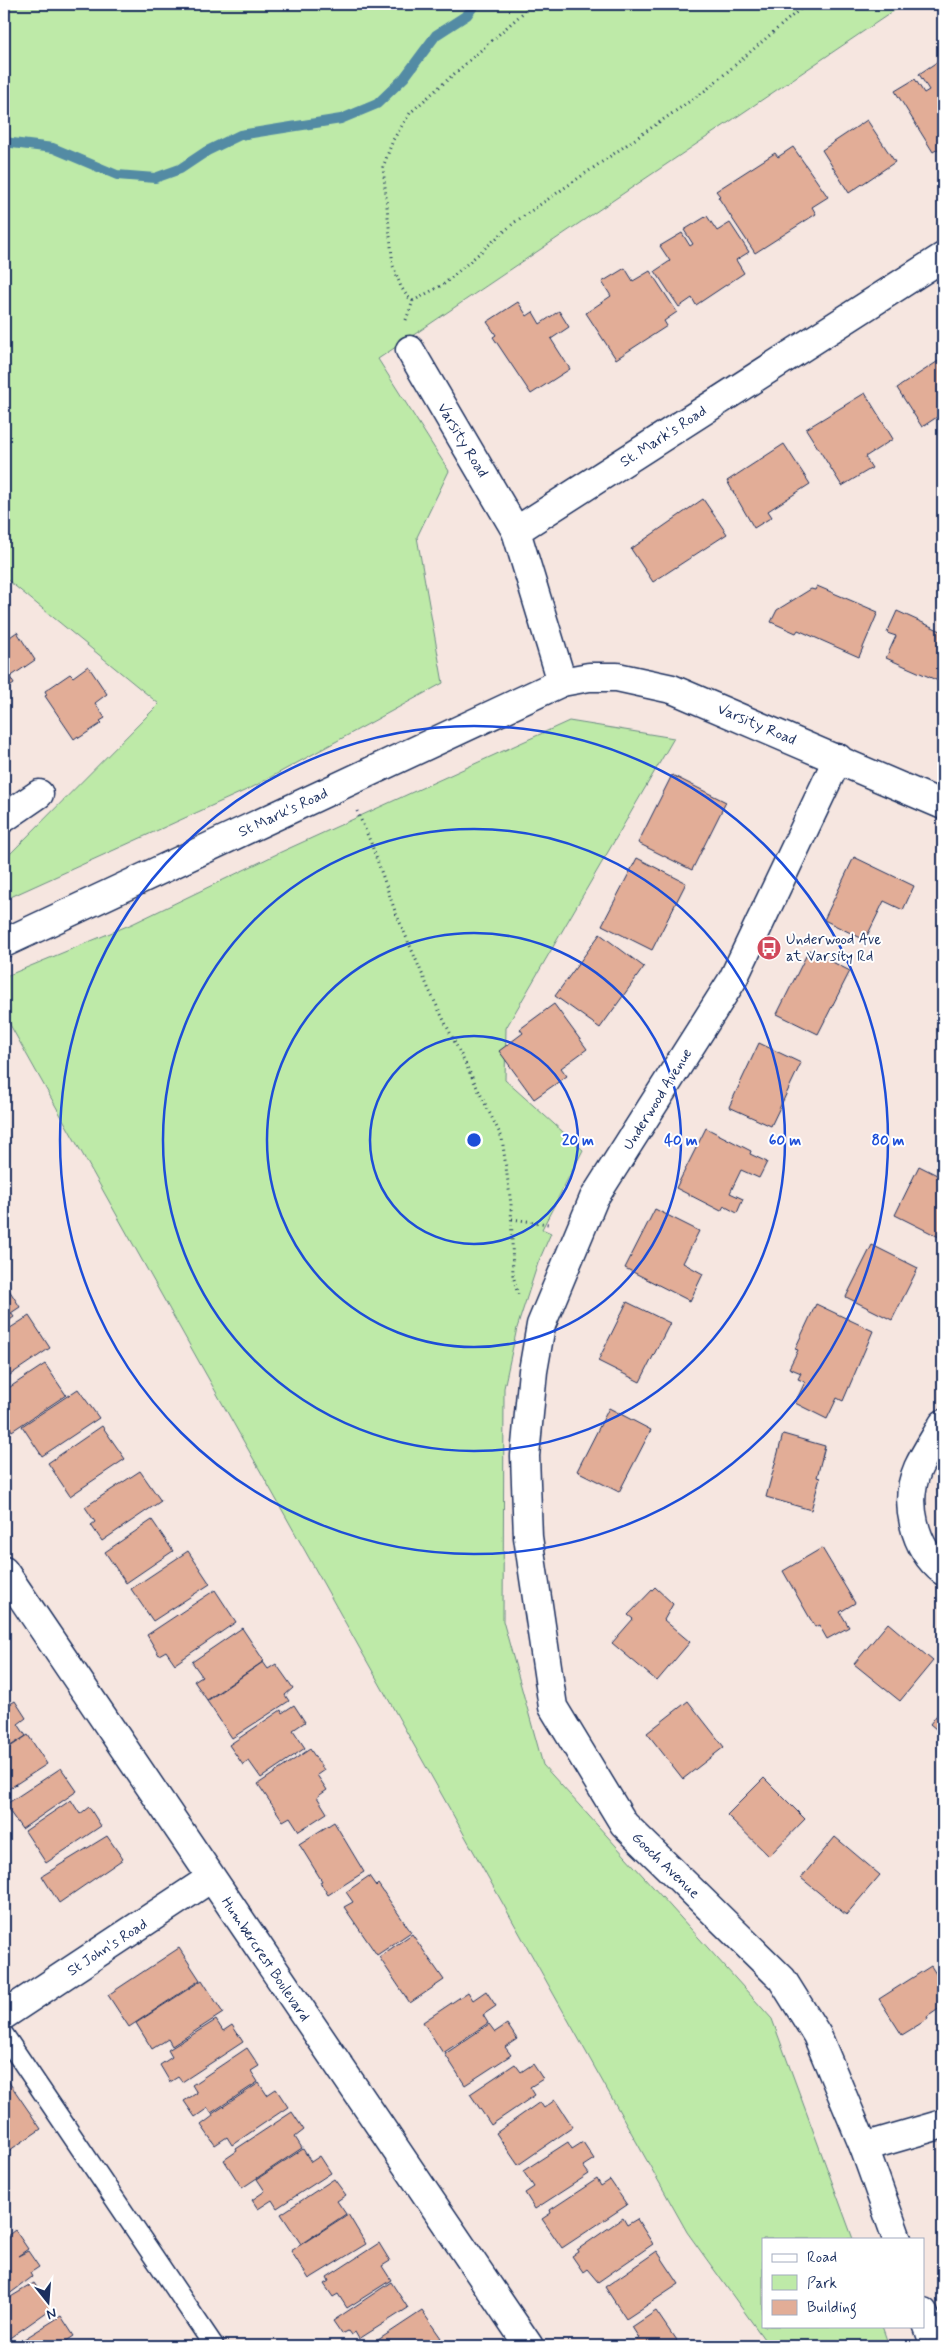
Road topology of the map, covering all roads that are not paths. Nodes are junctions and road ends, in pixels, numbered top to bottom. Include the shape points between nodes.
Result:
1 (943, 257) edge
2 (410, 350) road end
3 (516, 531) junction
4 (562, 682) junction
5 (838, 758) junction
6 (39, 794) dead end
7 (943, 804) edge
8 (4, 818) edge
9 (4, 943) edge
10 (943, 1424) edge
11 (525, 1456) joint
12 (4, 1571) edge
13 (943, 1571) edge
14 (211, 1878) junction
15 (4, 2015) edge
16 (4, 2035) edge
17 (943, 2124) edge
18 (864, 2146) junction
19 (897, 2238) edge
20 (924, 2315) edge
21 (214, 2346) edge
22 (529, 2346) edge
23 (935, 2346) edge

1 - 3 street, St. Mark's Road
2 - 3 street, Varsity Road
3 - 4 street
4 - 5 street, Varsity Road via 589,677 617,677 672,689
4 - 9 street, St Mark's Road
5 - 7 street, Varsity Road
5 - 11 street, Underwood Avenue via 733,979 594,1198 541,1325
6 - 8 street
10 - 13 street via 918,1468 911,1498 921,1541
11 - 18 street, Gooch Avenue via 528,1537 553,1707 624,1824 782,1979 817,2035
12 - 14 street, Humbercrest Boulevard
14 - 15 street, St John's Road
14 - 22 street, Humbercrest Boulevard
16 - 21 lane
17 - 18 street
18 - 19 street, Gooch Avenue
20 - 23 street

